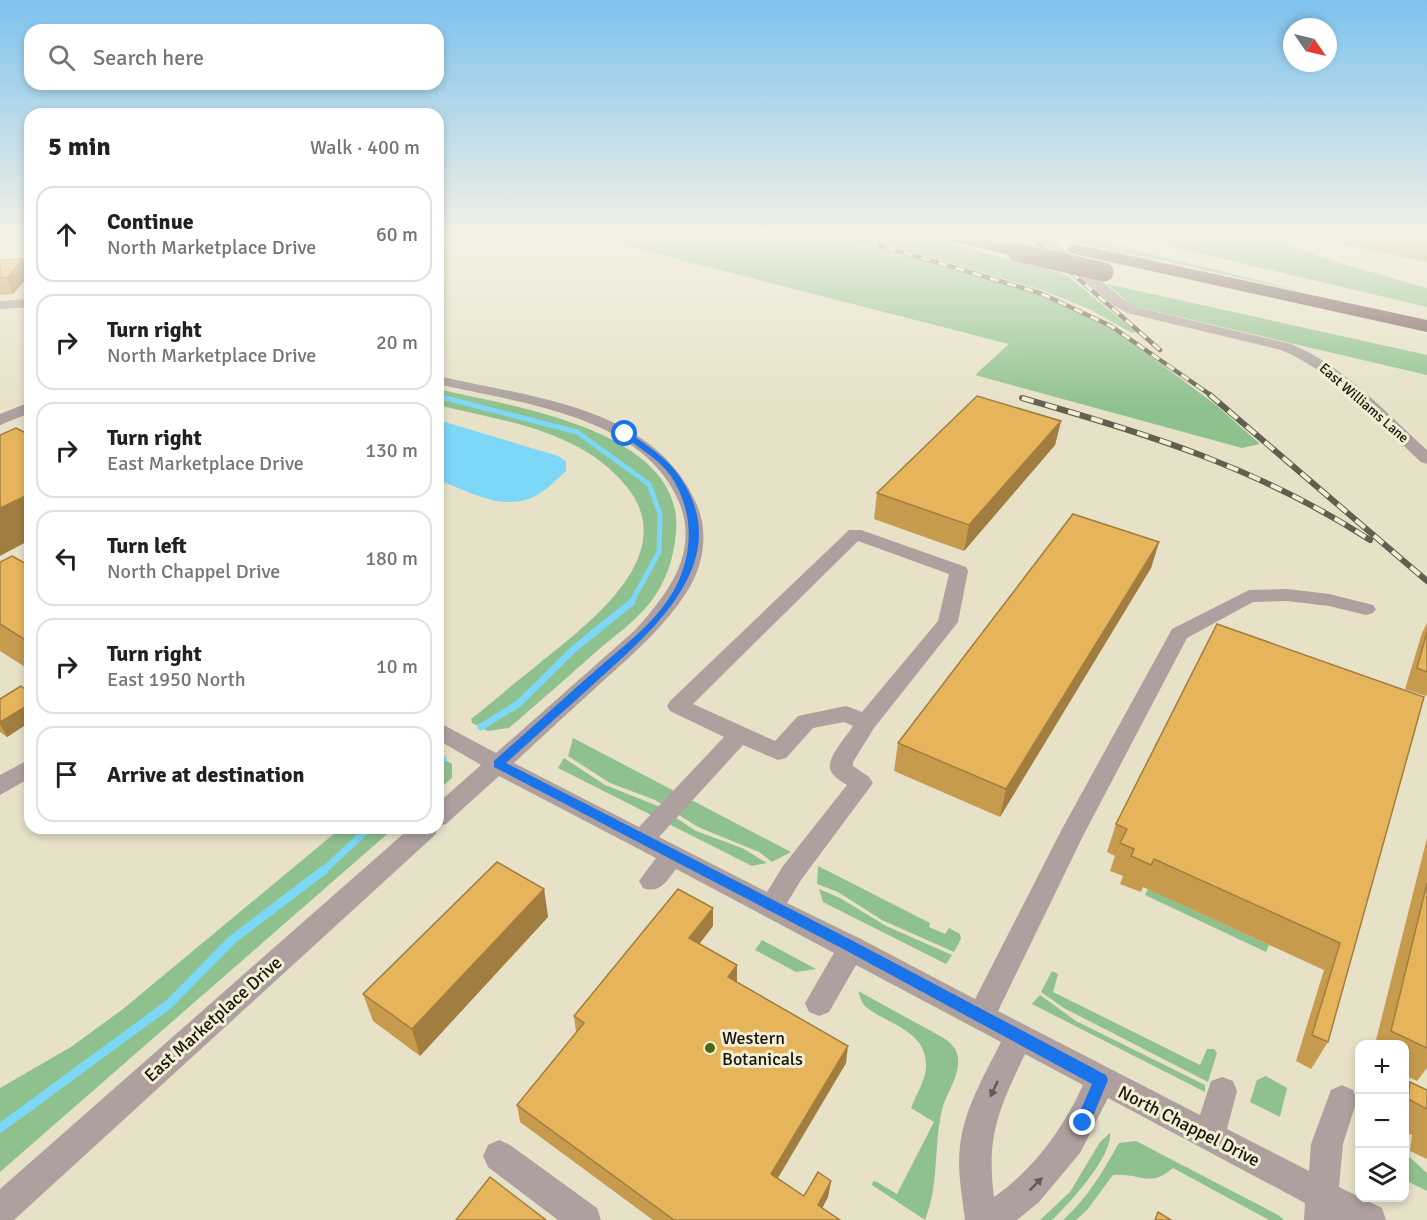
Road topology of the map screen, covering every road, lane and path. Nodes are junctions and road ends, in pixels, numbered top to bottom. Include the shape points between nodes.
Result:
1 (1109, 294) edge
2 (1201, 294) edge
3 (1281, 294) edge
4 (1339, 294) edge
5 (24, 303) edge
6 (0, 305) edge
7 (1427, 315) edge
8 (1427, 326) edge
9 (1427, 345) edge
10 (444, 381) edge
11 (24, 410) edge
12 (0, 420) edge
13 (1427, 459) edge
14 (1366, 609) dead end
15 (866, 723) junction
16 (444, 733) edge
17 (740, 734) junction
18 (498, 764) junction
19 (24, 771) edge
20 (0, 786) edge
21 (444, 812) edge
22 (419, 834) edge
23 (643, 839) junction
24 (673, 855) junction
25 (652, 881) dead end
26 (772, 906) junction
27 (852, 947) junction
28 (819, 1002) dead end
29 (981, 1016) junction
30 (1019, 1036) junction
31 (1101, 1080) junction
32 (1222, 1091) dead end
33 (1342, 1100) dead end
34 (1209, 1137) junction
35 (499, 1156) dead end
36 (1320, 1207) edge
37 (0, 1211) edge
38 (585, 1220) edge
39 (981, 1220) edge
40 (990, 1220) edge
41 (1370, 1220) edge

1 - 13 street, East Williams Lane via 1132,310 1286,347 1312,359 1338,377
2 - 9 highway, bridge
3 - 8 highway
4 - 7 highway
5 - 6 street
10 - 18 street via 568,412 625,434 647,448 674,474 690,504 695,538 684,580 653,622
11 - 12 street
14 - 29 street via 1287,595 1249,596 1179,634
15 - 17 street via 846,714 806,721 778,752
15 - 17 street via 948,622 959,571 855,534 678,706
15 - 26 street via 841,769 861,783 792,873
16 - 18 street, North Chappel Drive
17 - 23 street
18 - 21 street
18 - 23 street, North Chappel Drive
19 - 20 street
22 - 37 street, East Marketplace Drive
23 - 24 street, North Chappel Drive
24 - 25 street
24 - 26 street, North Chappel Drive
26 - 27 street, North Chappel Drive
27 - 28 street
27 - 29 street, North Chappel Drive
29 - 30 street, North Chappel Drive
30 - 31 street, North Chappel Drive
30 -> 39 street via 983,1114 977,1137 975,1162
31 - 34 street, North Chappel Drive
40 -> 31 street via 1036,1186 1057,1160 1083,1123
32 - 34 street
33 - 36 street via 1327,1144
34 - 36 street, North Chappel Drive
35 - 38 street
36 - 41 street, North Chappel Drive

